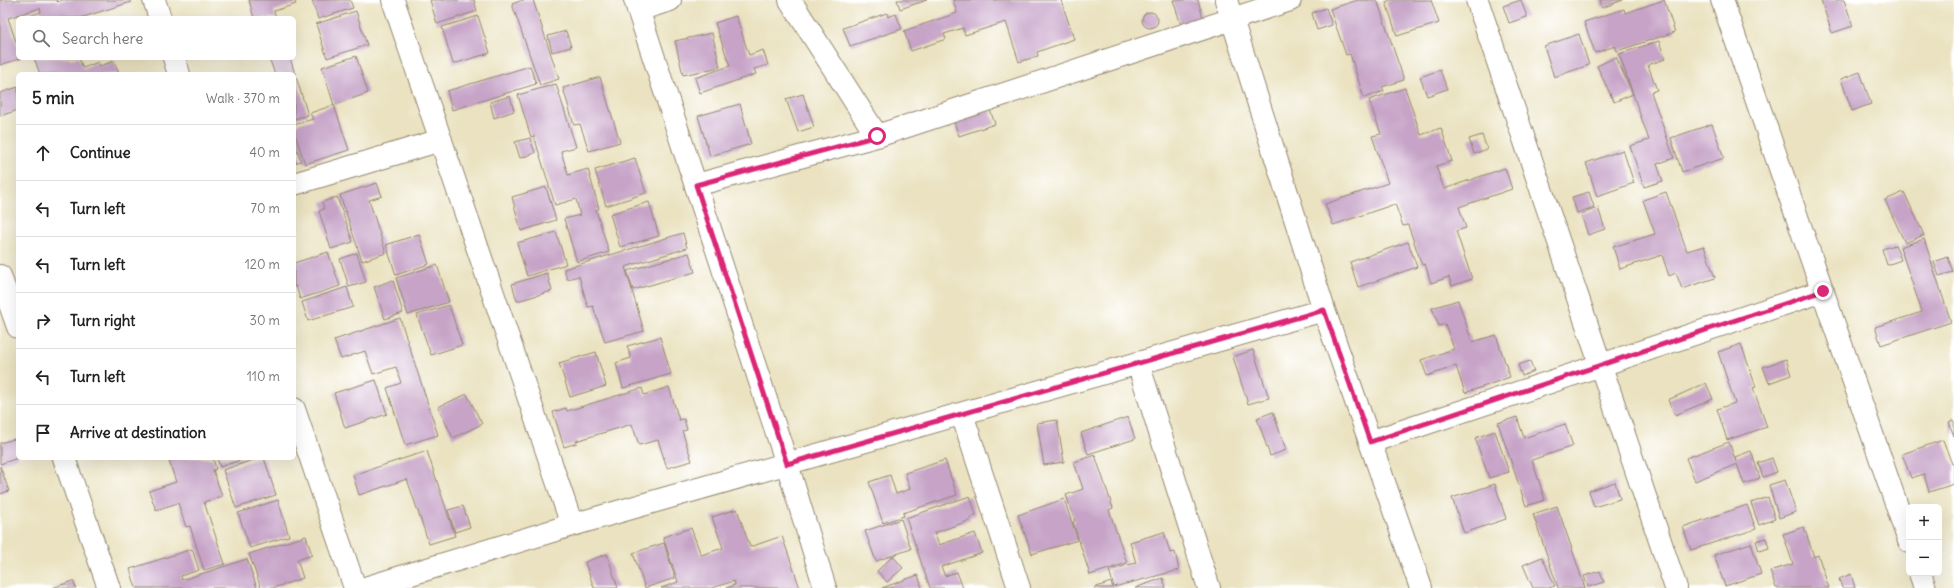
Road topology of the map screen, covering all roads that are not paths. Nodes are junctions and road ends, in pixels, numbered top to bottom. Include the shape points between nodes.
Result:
1 (154, 0) edge
2 (393, 0) edge
3 (670, 0) edge
4 (790, 0) edge
5 (1290, 0) edge
6 (1477, 0) edge
7 (1722, 0) edge
8 (636, 5) edge
9 (1229, 10) edge
10 (159, 16) edge
11 (175, 60) edge
12 (179, 72) edge
13 (877, 136) junction
14 (441, 140) junction
15 (296, 183) edge
16 (696, 185) junction
17 (0, 276) edge
18 (1823, 291) junction
19 (1324, 310) junction
20 (16, 321) edge
21 (1138, 363) junction
22 (1600, 365) junction
23 (962, 414) junction
24 (296, 415) edge
25 (1370, 442) junction
26 (65, 460) edge
27 (787, 464) junction
28 (572, 525) junction
29 (1909, 540) edge
30 (1921, 576) edge
31 (109, 588) edge
32 (355, 588) edge
33 (365, 588) edge
34 (825, 588) edge
35 (1019, 588) edge
36 (1209, 588) edge
37 (1421, 588) edge
38 (1676, 588) edge
39 (1925, 588) edge

1 - 10 street
2 - 14 street
3 - 8 street
4 - 13 street
5 - 9 street
6 - 22 street
7 - 18 street
8 - 16 street
9 - 13 street
9 - 19 street
11 - 12 street
13 - 16 street
14 - 15 street
14 - 28 street
16 - 27 street
17 - 20 street
18 - 22 street
18 - 29 street
19 - 21 street
19 - 25 street
21 - 23 street
21 - 36 street
22 - 25 street
22 - 38 street
23 - 27 street
23 - 35 street
24 - 32 street
25 - 37 street
26 - 31 street
27 - 28 street
27 - 34 street
28 - 33 street
30 - 39 street

